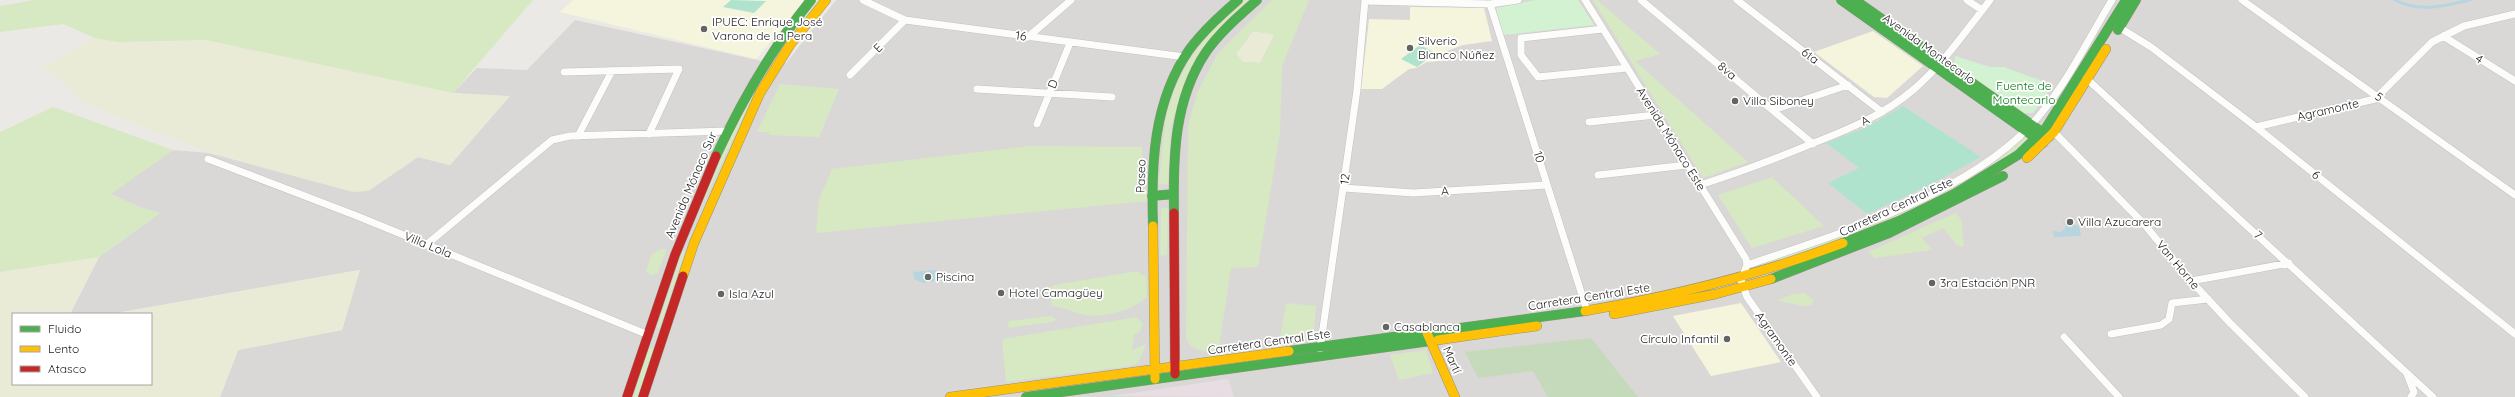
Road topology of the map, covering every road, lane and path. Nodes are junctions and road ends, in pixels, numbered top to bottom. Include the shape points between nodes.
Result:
1 (811, 0) edge
2 (826, 0) edge
3 (862, 0) edge
4 (1071, 0) edge
5 (1238, 0) edge
6 (1257, 0) edge
7 (1365, 0) edge
8 (1518, 0) edge
9 (1585, 0) edge
10 (1641, 0) edge
11 (1737, 0) edge
12 (1841, 0) edge
13 (1855, 0) edge
14 (1967, 0) edge
15 (1990, 0) edge
16 (2112, 0) edge
17 (2126, 0) edge
18 (2136, 0) edge
19 (2242, 0) edge
20 (1490, 4) junction
21 (1982, 10) junction
22 (2515, 14) edge
23 (905, 20) junction
24 (2116, 26) junction
25 (1603, 30) junction
26 (2444, 36) junction
27 (1028, 37) junction
28 (1070, 43) junction
29 (1521, 55) junction
30 (1185, 57) junction
31 (1509, 60) junction
32 (1939, 65) junction
33 (1627, 68) junction
34 (612, 71) junction
35 (564, 72) dead end
36 (850, 75) dead end
37 (2084, 78) junction
38 (2515, 82) edge
39 (1848, 85) junction
40 (977, 89) dead end
41 (1050, 93) junction
42 (2377, 96) junction
43 (1112, 97) dead end
44 (1773, 110) junction
45 (1882, 112) junction
46 (1656, 115) junction
47 (1589, 122) dead end
48 (1037, 124) dead end
49 (2256, 127) junction
50 (2028, 128) junction
51 (727, 132) junction
52 (649, 134) junction
53 (578, 136) junction
54 (2045, 137) junction
55 (1814, 144) junction
56 (208, 159) dead end
57 (1687, 165) junction
58 (1598, 175) dead end
59 (1547, 185) junction
60 (1700, 185) junction
61 (1344, 188) junction
62 (1174, 194) junction
63 (2515, 195) edge
64 (1152, 196) junction
65 (692, 210) junction
66 (707, 210) junction
67 (680, 243) junction
68 (694, 243) junction
69 (426, 244) junction
70 (2289, 263) junction
71 (1747, 265) junction
72 (2191, 281) junction
73 (1742, 284) junction
74 (2208, 299) junction
75 (1587, 311) junction
76 (1427, 333) junction
77 (646, 334) junction
78 (2111, 334) dead end
79 (2515, 334) edge
80 (2064, 337) dead end
81 (661, 340) junction
82 (1431, 342) junction
83 (1320, 347) junction
84 (1320, 357) junction
85 (1175, 372) junction
86 (2406, 372) junction
87 (1155, 374) junction
88 (996, 394) edge
89 (627, 397) edge
90 (643, 397) edge
91 (950, 397) edge
92 (1026, 397) edge
93 (1455, 397) edge
94 (1817, 397) edge
95 (2119, 397) edge
96 (2305, 397) edge
97 (2411, 397) edge
98 (2433, 397) edge

1 - 51 main road, Avenida Mónaco Sur via 764,62
2 - 66 main road, Avenida Mónaco Sur via 790,45 760,93
3 - 23 street, 16
4 - 27 street
5 - 30 main road, Paseo via 1206,30
6 - 62 main road via 1215,40 1200,60 1188,86 1175,134
7 - 20 street
7 - 61 street, 12 via 1357,90
8 - 20 street
9 - 25 street, Avenida Mónaco Este
10 - 44 street, 8va
11 - 39 street, 6ta
12 - 32 main road, Avenida Montecarlo
13 - 32 main road, Avenida Montecarlo
14 - 21 street
15 - 21 street, A
16 - 50 street via 2066,75
17 - 24 main road, Carretera Central Este
18 - 24 main road, Carretera Central Este
19 - 42 street, 5
20 - 31 street, 10
21 - 32 street, A
22 - 26 street, Agramonte via 2464,26
23 - 27 street, 16
23 - 36 street, E
24 - 37 main road, Carretera Central Este
24 - 49 street, 6 via 2152,47
25 - 29 street via 1521,38
25 - 33 street, Avenida Mónaco Este
26 - 38 street, 4
26 - 42 street, Agramonte via 2432,42
27 - 28 street, 16
28 - 30 street, 16
28 - 41 street, D
29 - 31 street
29 - 33 street via 1538,77
30 - 64 main road, Paseo via 1173,77 1160,112 1154,148
31 - 59 street, 10
32 - 45 street, A via 1912,91
32 - 50 main road, Avenida Montecarlo
33 - 46 street, Avenida Mónaco Este
34 - 35 street
34 - 52 street via 679,69
34 - 53 street
37 - 54 main road, Carretera Central Este
37 - 70 street, 7
39 - 44 street
39 - 45 street, 6ta
40 - 41 street
41 - 43 street
41 - 48 street, D
42 - 49 street, Agramonte via 2375,99
42 - 63 street, 5
44 - 55 street, 8va
45 - 55 street, A
46 - 47 street
46 - 57 street, Avenida Mónaco Este
49 - 79 street, 6
50 - 54 main road, Avenida Montecarlo
50 - 71 street via 1983,165 1911,203 1851,230
51 - 52 street
51 - 65 main road, Avenida Mónaco Sur
52 - 53 street
53 - 69 street via 547,142
54 - 72 street, Van Horne via 2144,224
54 - 73 main road, Carretera Central Este via 1954,194 1899,221
55 - 60 street, A via 1758,167
56 - 69 street, Villa Lola
57 - 58 street
57 - 60 street, Avenida Mónaco Este
59 - 61 street, A via 1413,193
59 - 75 street, 10
60 - 71 street, Avenida Mónaco Este
61 - 83 street, 12
62 - 64 main road
62 - 85 main road
64 - 87 main road, Paseo
65 - 66 main road
65 - 67 main road, Avenida Mónaco Sur
66 - 68 main road, Avenida Mónaco Sur
67 - 68 main road
67 - 77 main road, Avenida Mónaco Sur
68 - 81 main road, Avenida Mónaco Sur
69 - 77 street, Villa Lola
70 - 72 street
70 - 86 street, 7
71 - 73 street
72 - 74 street, Van Horne
73 - 75 main road, Carretera Central Este
73 - 82 main road, Carretera Central Este via 1647,309
73 - 94 street, Agramonte
74 - 78 street via 2172,303 2169,319 2161,325
74 - 96 street, Van Horne
75 - 76 main road, Carretera Central Este
76 - 82 main road, Martí
76 - 83 main road, Carretera Central Este
77 - 81 main road
77 - 89 main road, Avenida Mónaco Sur
80 - 95 street
81 - 90 main road, Avenida Mónaco Sur
82 - 84 main road, Carretera Central Este
82 - 93 main road, Martí
83 - 84 street, 12
83 - 85 main road, Carretera Central Este
84 - 85 main road, Carretera Central Este
85 - 87 main road, Carretera Central Este
86 - 97 street via 2414,392
86 - 98 street, 7
87 - 88 main road, Carretera Central Este
87 - 92 main road, Carretera Central Este
88 - 91 main road, Carretera Central Este

